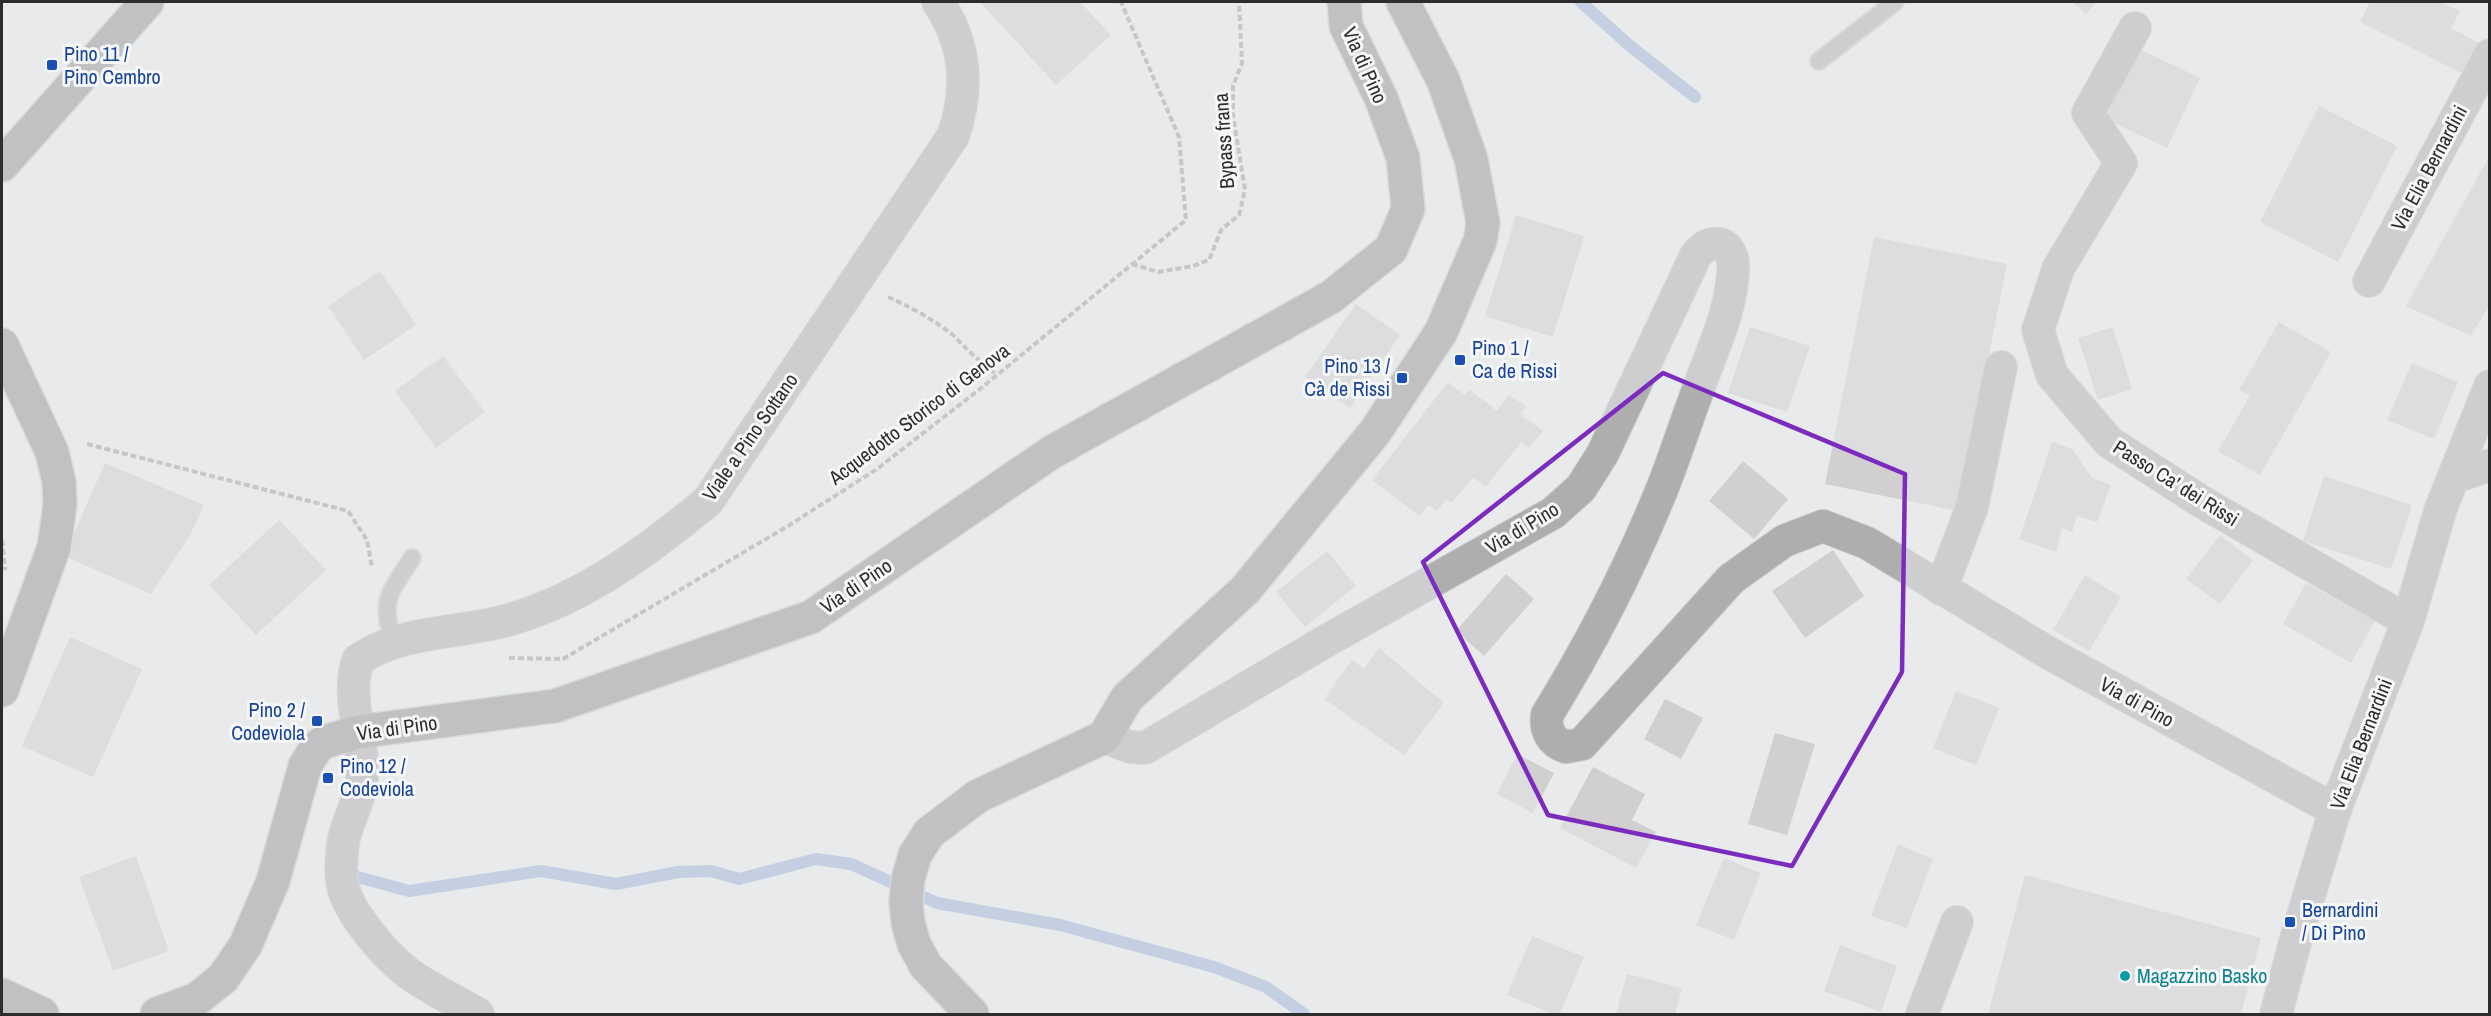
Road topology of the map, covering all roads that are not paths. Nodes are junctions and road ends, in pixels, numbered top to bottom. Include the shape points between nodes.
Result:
1 (147, 2) edge
2 (938, 2) edge
3 (1344, 2) edge
4 (1403, 2) edge
5 (1895, 2) edge
6 (2135, 28) dead end
7 (2490, 55) edge
8 (1819, 61) dead end
9 (2, 165) edge
10 (2369, 281) dead end
11 (2, 345) edge
12 (2001, 367) dead end
13 (2490, 386) edge
14 (2490, 465) edge
15 (2455, 477) junction
16 (412, 558) dead end
17 (1941, 588) junction
18 (2408, 621) junction
19 (394, 642) junction
20 (2, 690) edge
21 (358, 732) junction
22 (1104, 736) junction
23 (2335, 810) junction
24 (1957, 922) dead end
25 (2, 995) edge
26 (42, 1014) edge
27 (157, 1014) edge
28 (478, 1014) edge
29 (972, 1014) edge
30 (1922, 1014) edge
31 (2276, 1014) edge

1 - 9 street
2 - 19 street, Viale a Pino Sottano via 951,22 963,68 961,115 953,136 708,501 656,544 556,604 512,619
3 - 21 street, Via di Pino via 1347,26 1381,98 1403,158 1408,209 1391,249 1331,297 1052,452 811,617 555,706
4 - 22 street via 1443,80 1471,159 1483,223 1480,241 1441,332 1375,432 1245,590 1127,698
5 - 8 lane
6 - 18 street, Passo Ca' dei Rissi via 2088,113 2121,163 2058,269 2038,330 2052,375 2109,442 2202,502
7 - 10 street, Via Elia Bernardini
11 - 20 street via 52,452 59,482 59,525 54,547
12 - 17 street via 1972,507
13 - 15 street, Via Elia Bernardini
14 - 15 street
15 - 18 street, Via Elia Bernardini via 2441,508
16 - 19 lane via 387,598 386,621
17 - 22 street, Via di Pino via 1867,543 1823,526 1794,537 1731,579 1589,739 1566,747 1552,738 1547,715 1579,664 1664,485 1726,313 1732,256 1726,247 1709,244 1690,264 1603,453 1581,488 1553,513 1145,748 1130,747
17 - 23 street, Via di Pino via 2052,655
18 - 23 street, Via Elia Bernardini
19 - 21 street, Viale a Pino Sottano via 358,660 353,674 353,699
21 - 27 street, Via di Pino via 324,742 309,757 273,881 245,946 223,978 197,999
21 - 28 street via 362,778 343,841 342,881 349,906 410,974
22 - 29 street via 978,796 929,833 915,855 906,902 914,944 926,966
23 - 31 street, Via Elia Bernardini
24 - 30 street
25 - 26 street

